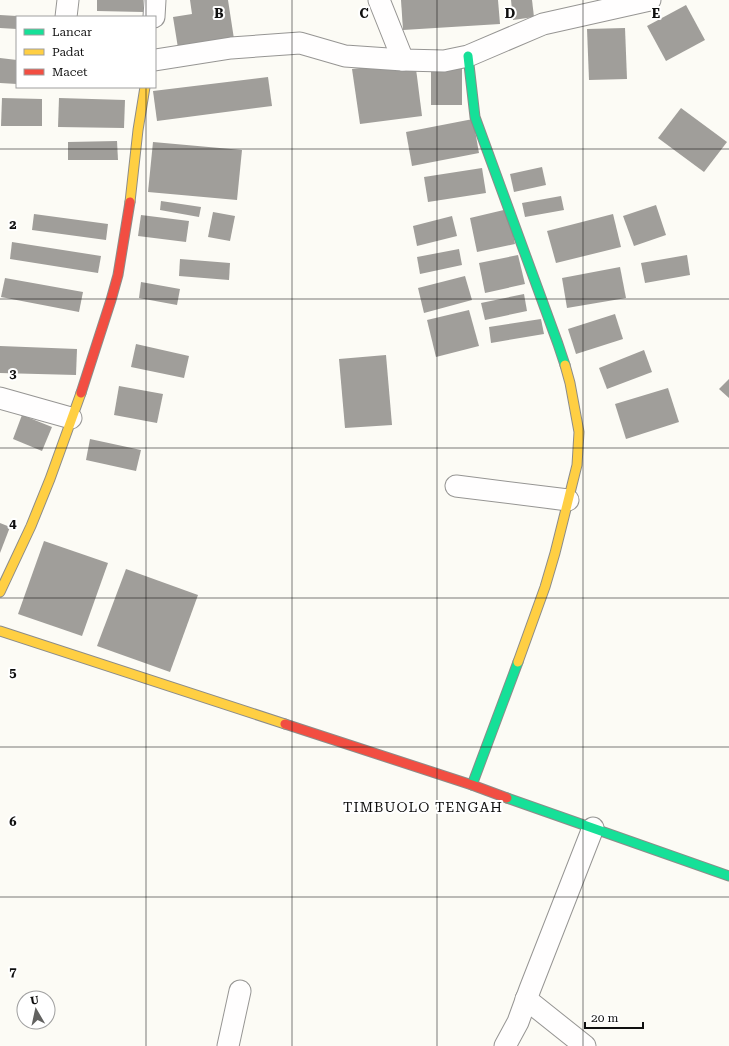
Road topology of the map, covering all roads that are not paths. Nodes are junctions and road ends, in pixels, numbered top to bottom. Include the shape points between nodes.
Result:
1 (68, 0) edge
2 (155, 0) edge
3 (379, 0) edge
4 (650, 0) edge
5 (66, 16) edge
6 (154, 16) edge
7 (468, 56) junction
8 (156, 60) edge
9 (403, 60) junction
10 (145, 88) edge
11 (0, 398) edge
12 (71, 418) junction
13 (456, 486) dead end
14 (568, 500) junction
15 (0, 592) edge
16 (0, 632) edge
17 (472, 785) junction
18 (593, 828) junction
19 (729, 876) edge
20 (240, 992) dead end
21 (526, 999) junction
22 (228, 1046) edge
23 (505, 1046) edge
24 (585, 1046) edge

1 - 5 street
2 - 6 street
3 - 9 street
4 - 7 street via 543,24
7 - 9 street via 444,61
7 - 14 street via 476,117 570,383 579,432 577,465
8 - 9 street via 231,48 300,43 345,56
10 - 12 street via 118,275
11 - 12 street
12 - 15 street via 31,526
13 - 14 street
14 - 17 street via 536,614
16 - 17 street
17 - 18 street
18 - 19 street
18 - 21 street
20 - 22 street
21 - 23 street via 518,1022
21 - 24 street

